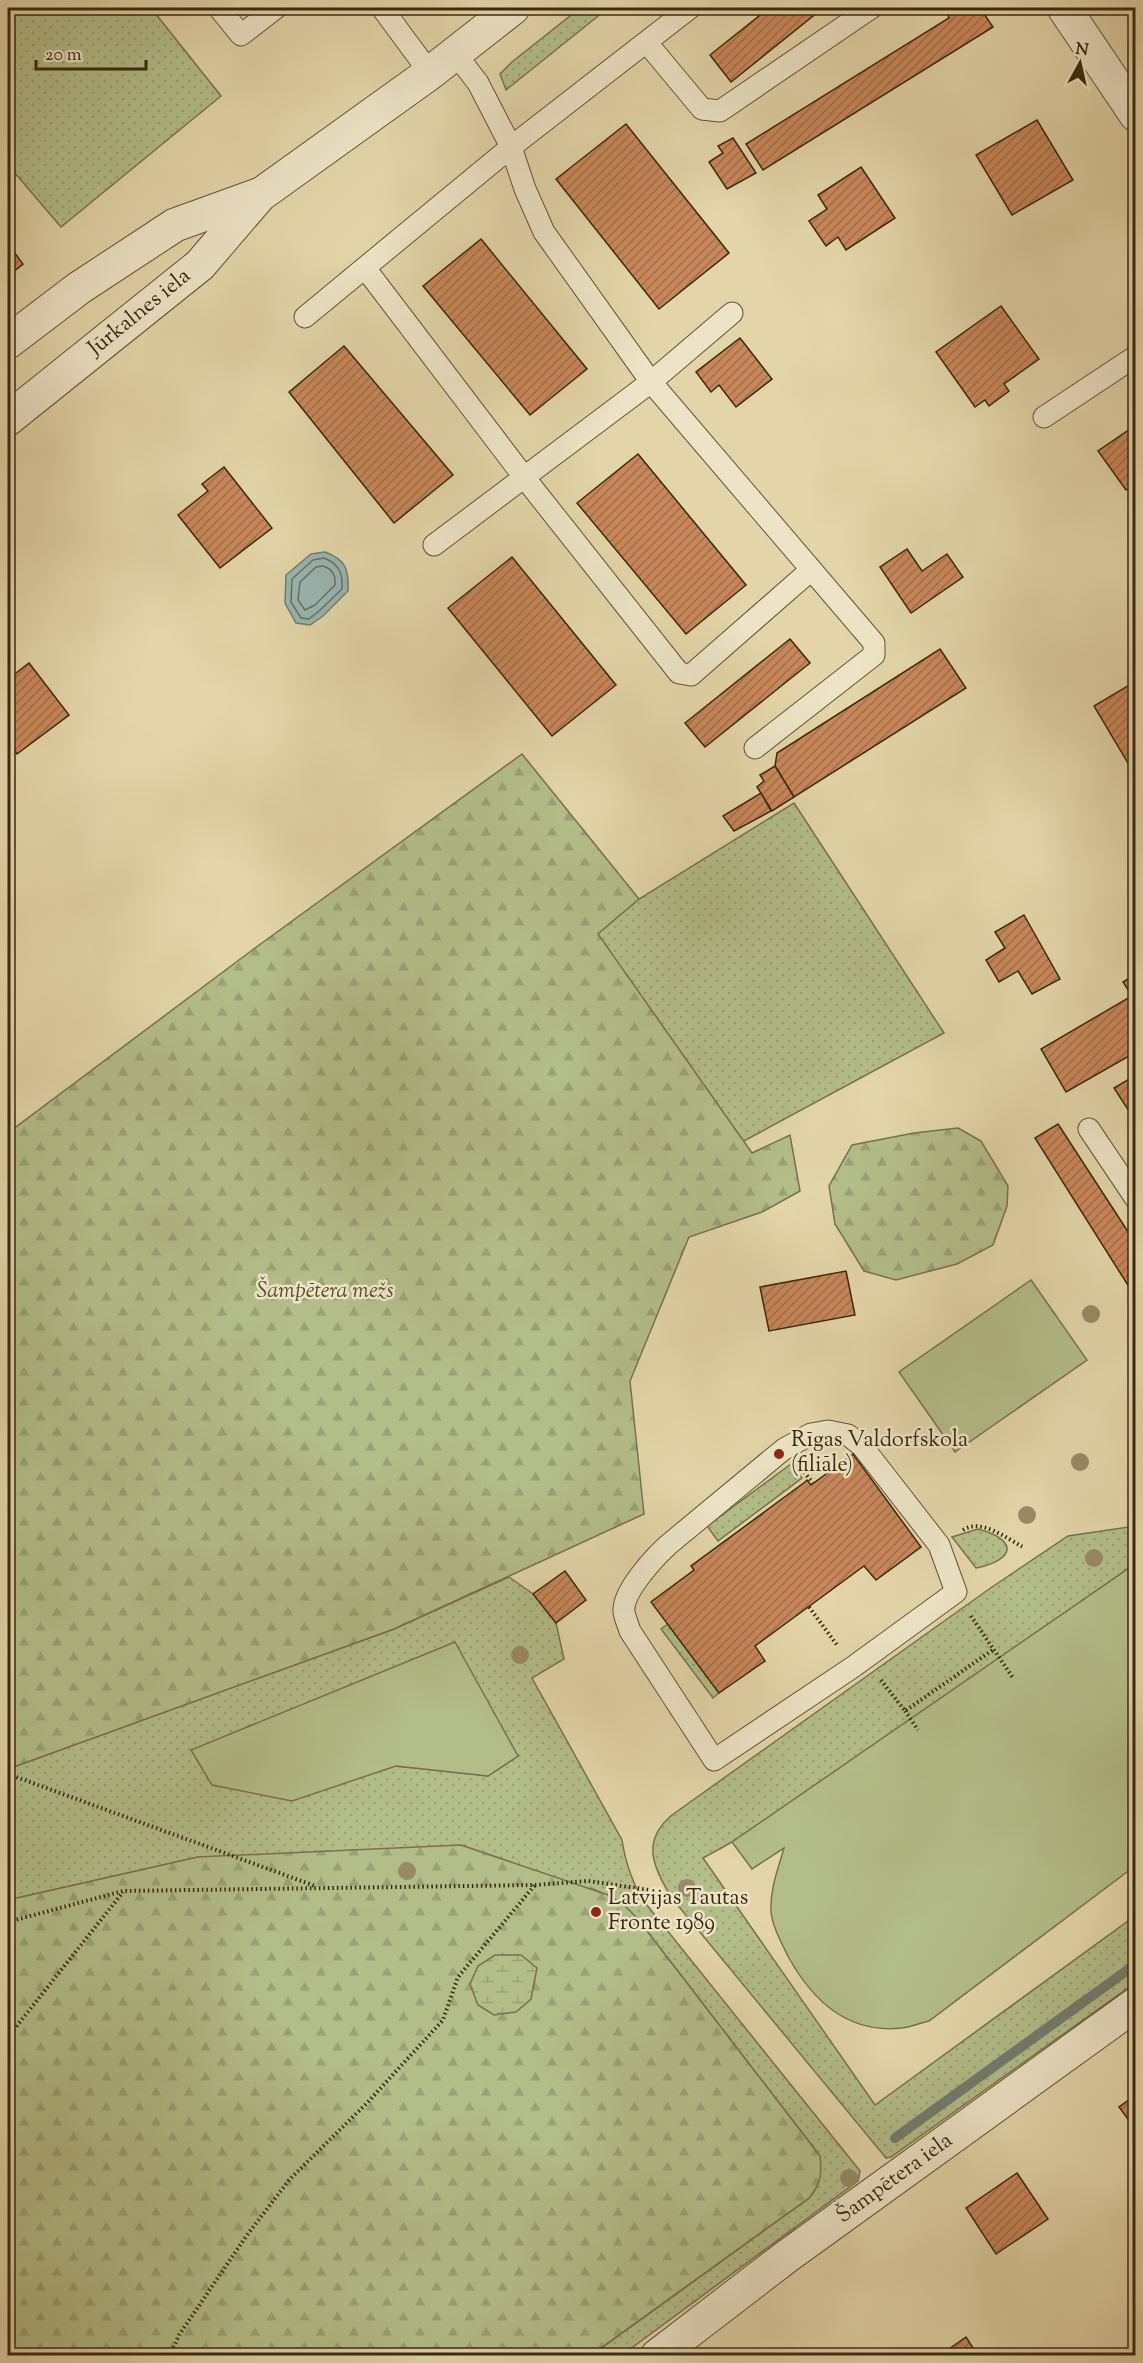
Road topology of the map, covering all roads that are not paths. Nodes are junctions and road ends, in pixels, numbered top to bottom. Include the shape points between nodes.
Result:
1 (219, 8) edge
2 (276, 8) edge
3 (382, 8) edge
4 (513, 8) edge
5 (690, 8) edge
6 (871, 8) edge
7 (1064, 8) edge
8 (646, 43) junction
9 (442, 63) junction
10 (1136, 115) edge
11 (511, 147) junction
12 (260, 195) junction
13 (365, 268) junction
14 (732, 313) dead end
15 (305, 317) dead end
16 (8, 342) edge
17 (1136, 356) edge
18 (651, 382) junction
19 (1044, 417) dead end
20 (8, 419) edge
21 (524, 477) junction
22 (434, 545) dead end
23 (811, 570) junction
24 (755, 748) dead end
25 (1089, 1129) dead end
26 (1136, 1199) edge
27 (865, 1658) joint
28 (1136, 2004) edge
29 (657, 2355) edge

1 - 2 lane via 241,35
3 - 9 lane
4 - 9 street, Jūrkalnes iela
5 - 8 lane
6 - 8 lane via 720,111 702,109
7 - 10 street
8 - 11 lane
9 - 11 lane via 478,83
9 - 12 street, Jūrkalnes iela
11 - 13 lane
11 - 18 lane via 544,232
12 - 16 street, Jūrkalnes iela via 175,225 79,288
12 - 20 street, Jūrkalnes iela via 200,265
13 - 15 lane
13 - 21 lane
14 - 18 lane
17 - 19 lane
18 - 21 lane
18 - 23 lane
21 - 22 lane
21 - 23 lane via 679,673 691,675
23 - 24 lane via 874,643 874,655
25 - 26 lane
27 - 27 lane via 956,1593 939,1545 862,1446 848,1435 828,1431 811,1434 784,1449 668,1545 633,1586 624,1610 630,1630 714,1760
28 - 29 street, Šampētera iela

